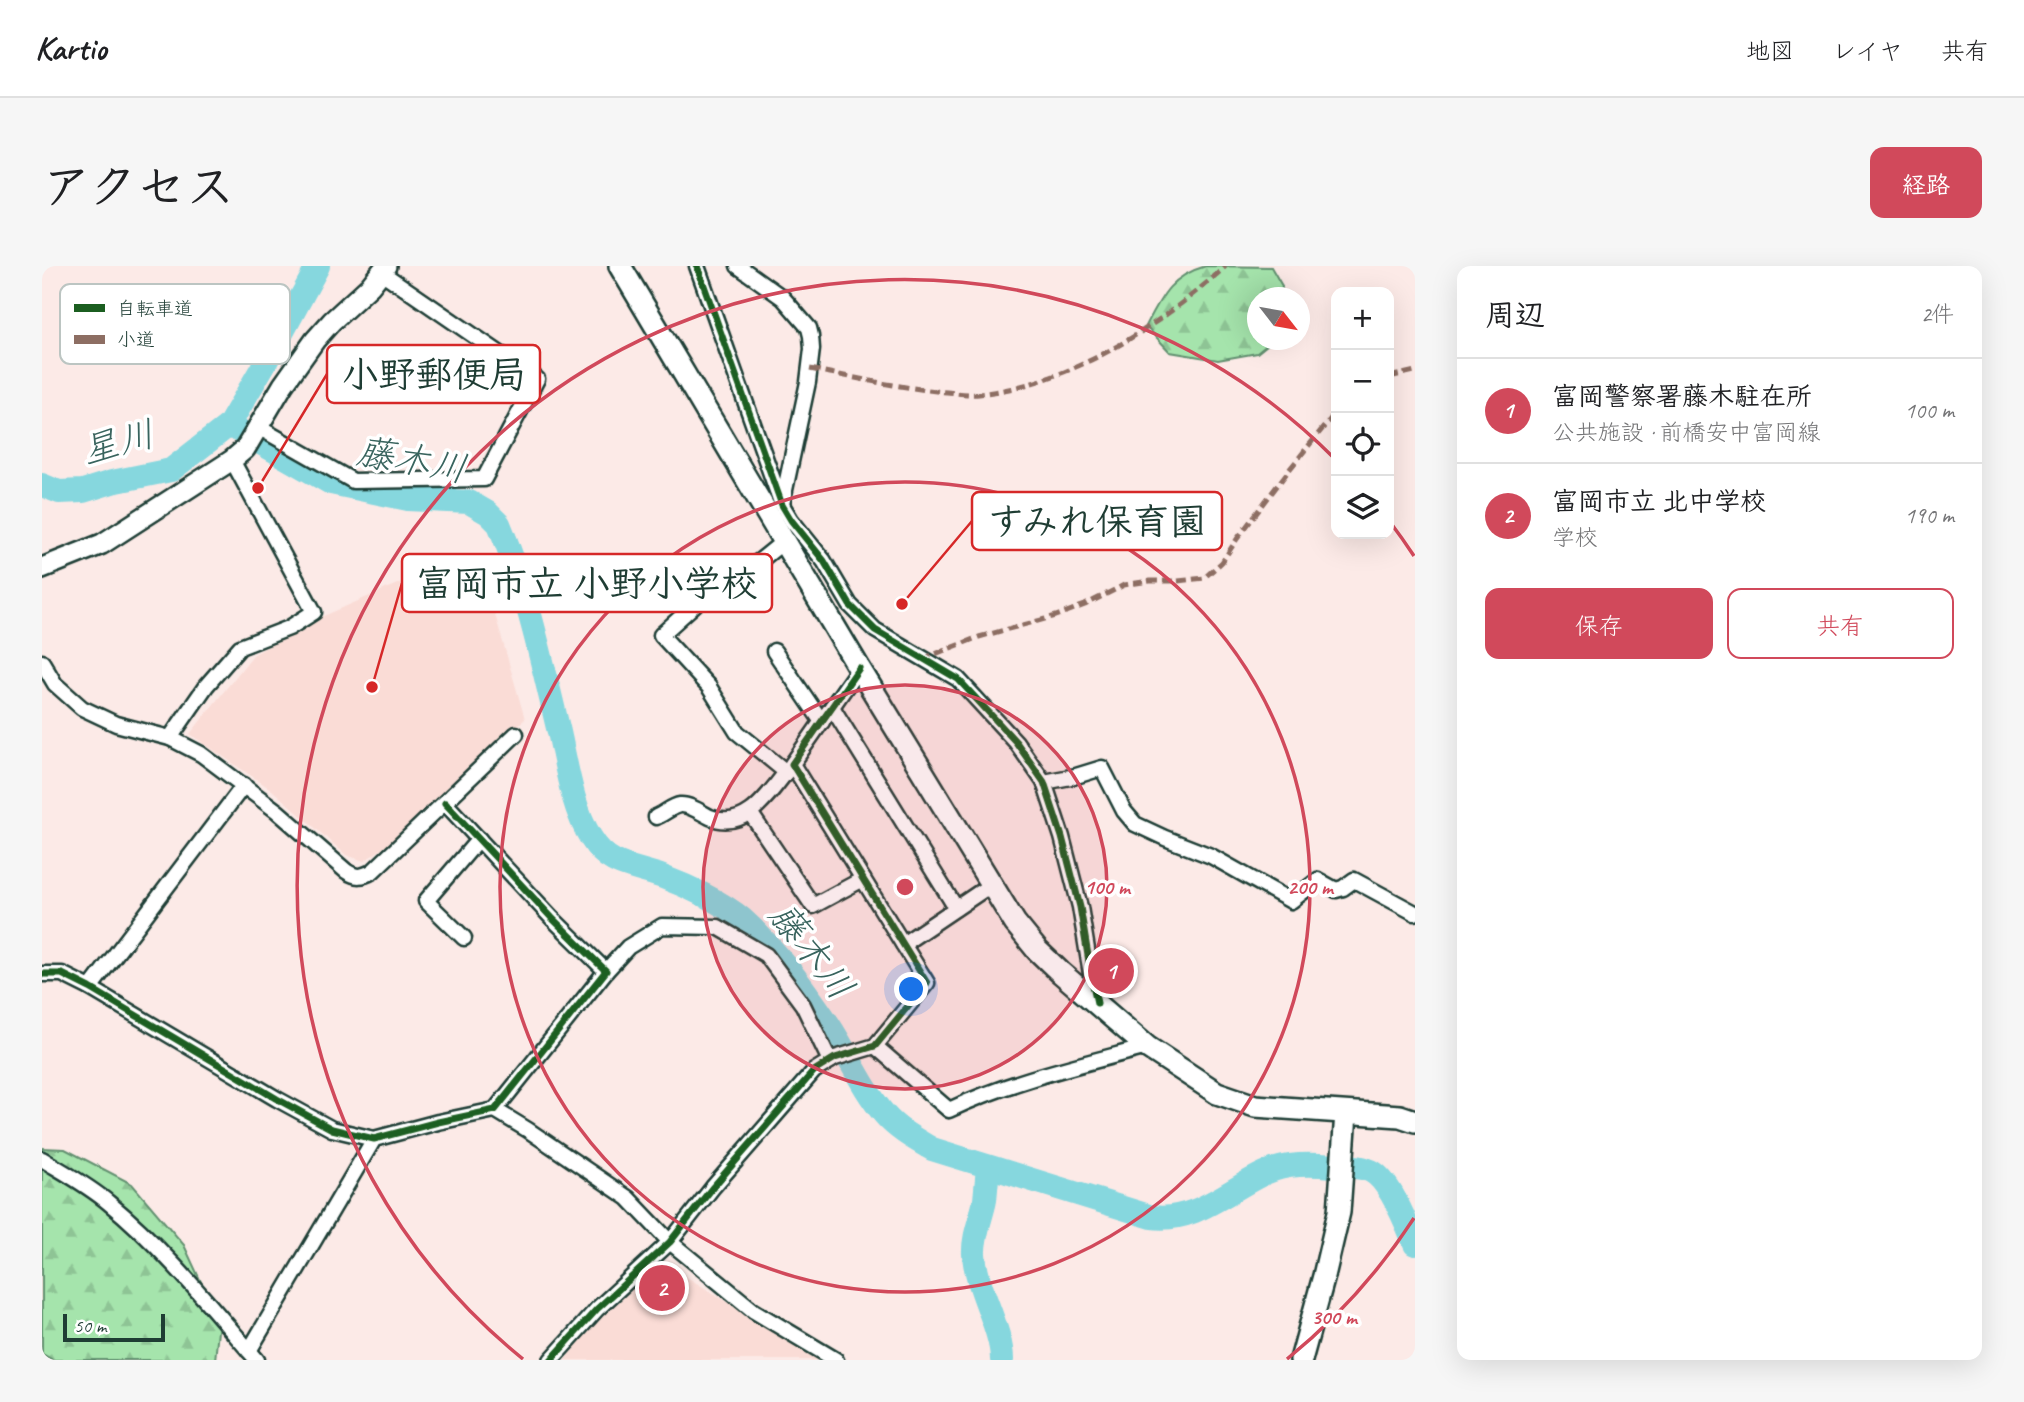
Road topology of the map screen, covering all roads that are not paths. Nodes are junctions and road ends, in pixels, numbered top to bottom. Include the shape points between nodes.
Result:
1 (620, 266) edge
2 (697, 266) edge
3 (738, 266) edge
4 (384, 269) edge
5 (247, 442) junction
6 (774, 509) junction
7 (783, 542) junction
8 (42, 568) edge
9 (774, 651) dead end
10 (42, 662) edge
11 (859, 668) junction
12 (832, 708) junction
13 (822, 722) junction
14 (516, 734) dead end
15 (170, 738) junction
16 (789, 768) junction
17 (1044, 782) junction
18 (244, 785) junction
19 (445, 803) junction
20 (751, 814) junction
21 (656, 817) dead end
22 (479, 839) junction
23 (863, 879) junction
24 (992, 884) junction
25 (957, 908) junction
26 (1415, 914) edge
27 (464, 939) dead end
28 (903, 944) junction
29 (606, 971) junction
30 (42, 974) edge
31 (90, 988) junction
32 (1097, 1003) junction
33 (874, 1046) junction
34 (1147, 1047) junction
35 (833, 1059) junction
36 (495, 1110) junction
37 (1346, 1113) junction
38 (1415, 1121) edge
39 (374, 1139) junction
40 (42, 1159) edge
41 (670, 1242) junction
42 (253, 1355) edge
43 (551, 1360) edge
44 (836, 1360) edge
45 (1301, 1360) edge

1 - 6 main road
2 - 6 street
3 - 6 street via 783,298 811,336 808,382
4 - 5 main road via 315,340
4 - 5 street via 537,379 484,479 353,481
5 - 8 main road via 102,544
5 - 15 street via 314,612 289,628 240,647 206,685
6 - 7 main road
6 - 17 street via 791,520 824,561 850,605 875,630 958,679 1016,742
7 - 11 main road
7 - 16 street via 752,567 712,588 661,635 709,687 737,732
9 - 13 street
10 - 15 street via 55,684 82,708 116,724
11 - 12 street
11 - 24 main road
12 - 13 street
12 - 25 street
13 - 16 street
14 - 19 street
15 - 18 street
16 - 20 street
16 - 23 street
17 - 26 street via 1102,768 1135,824 1211,856 1291,901 1318,880 1336,890 1354,880
17 - 32 street via 1080,907
18 - 19 street via 357,876 373,871
18 - 31 street
19 - 22 street
20 - 21 street via 733,821 715,819 684,805
20 - 23 street via 813,906
22 - 27 street via 426,901
22 - 29 street
23 - 28 street
24 - 25 street
24 - 32 main road via 1037,950
25 - 28 street
28 - 33 street via 927,983
29 - 35 street via 628,947 662,926 718,927 766,955 803,1005
29 - 36 street
30 - 31 street via 62,974
31 - 39 street via 332,1129
32 - 34 main road
33 - 34 street via 949,1110 986,1092
33 - 35 street
34 - 37 main road via 1232,1099 1255,1106
35 - 41 street via 814,1071
36 - 39 street
36 - 41 street via 628,1198
37 - 38 main road
37 - 45 main road via 1339,1212
39 - 42 street
40 - 42 street via 110,1203
41 - 43 street via 597,1309
41 - 44 street via 754,1311

